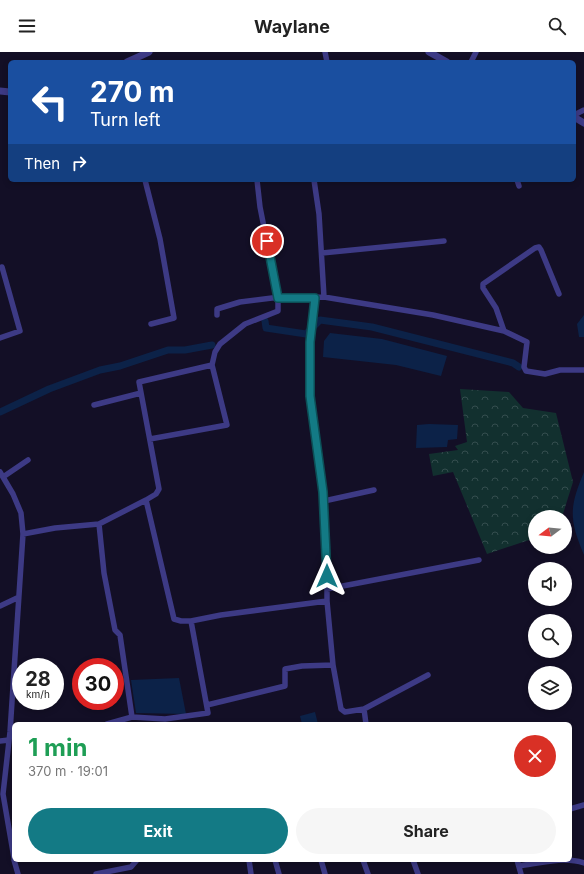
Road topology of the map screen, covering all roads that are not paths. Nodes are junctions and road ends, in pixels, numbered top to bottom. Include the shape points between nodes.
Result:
1 (149, 52) edge
2 (429, 52) edge
3 (134, 60) edge
4 (443, 60) edge
5 (146, 182) edge
6 (257, 182) edge
7 (314, 182) edge
8 (518, 182) edge
9 (520, 186) dead end
10 (444, 241) dead end
11 (322, 252) junction
12 (2, 267) dead end
13 (559, 294) dead end
14 (324, 297) junction
15 (278, 298) junction
16 (315, 298) junction
17 (217, 314) dead end
18 (150, 324) dead end
19 (504, 331) junction
20 (0, 338) edge
21 (212, 365) junction
22 (584, 370) edge
23 (141, 393) junction
24 (94, 405) dead end
25 (150, 439) junction
26 (28, 460) dead end
27 (3, 477) edge
28 (0, 484) edge
29 (374, 490) dead end
30 (146, 500) junction
31 (324, 502) junction
32 (99, 524) junction
33 (23, 534) junction
34 (479, 560) dead end
35 (327, 588) junction
36 (17, 598) junction
37 (327, 601) junction
38 (0, 606) edge
39 (191, 621) junction
40 (333, 665) junction
41 (428, 675) dead end
42 (208, 705) junction
43 (364, 709) junction
44 (132, 717) junction
45 (12, 722) edge
46 (114, 722) edge
47 (152, 722) edge
48 (366, 722) edge
49 (12, 732) edge
50 (9, 740) junction
51 (0, 741) edge
52 (2, 794) edge
53 (584, 805) edge
54 (572, 808) edge
55 (12, 848) edge
56 (572, 860) edge
57 (15, 862) edge
58 (135, 862) edge
59 (249, 862) edge
60 (276, 862) edge
61 (322, 862) edge
62 (364, 862) edge
63 (413, 862) edge
64 (518, 862) edge
65 (542, 862) edge
66 (584, 863) edge
67 (519, 866) junction
68 (18, 874) edge
69 (96, 874) edge
70 (251, 874) edge
71 (279, 874) edge
72 (325, 874) edge
73 (368, 874) edge
74 (418, 874) edge
75 (521, 874) edge

1 - 3 street
2 - 4 street
5 - 18 street via 160,239 174,318
6 - 15 street
7 - 11 street
8 - 9 street
10 - 11 street
11 - 14 street
12 - 20 street via 20,331
13 - 19 street via 541,250 539,247 535,248 483,284 496,308
14 - 16 street
14 - 19 street via 433,315
15 - 16 street
15 - 17 street via 240,302 217,309
15 - 21 street via 278,311 245,324 220,344
16 - 31 street via 310,342 310,396
19 - 22 street via 527,342 524,367 526,371 545,374 560,370
21 - 23 street via 144,380 139,382
21 - 25 street via 227,425
23 - 24 street
23 - 25 street
25 - 30 street via 159,489
26 - 27 street
27 - 28 street
27 - 33 street via 21,513
29 - 31 street
30 - 32 street
30 - 39 street via 174,619
31 - 35 street
32 - 33 street
32 - 44 street via 104,573 115,630 120,635
33 - 36 street
34 - 35 street
35 - 37 street
36 - 38 street
36 - 45 street
37 - 39 street
37 - 40 street
39 - 42 street
40 - 42 street via 285,669 285,686
40 - 43 street via 341,709 345,712
41 - 43 street
42 - 47 street via 208,713 204,715
43 - 48 street
44 - 46 street
44 - 47 street
49 - 50 street
50 - 51 street
50 - 52 street
52 - 55 street
53 - 54 street
56 - 66 street
57 - 68 street
58 - 69 street via 131,867
59 - 70 street
60 - 71 street
61 - 72 street
62 - 73 street
63 - 74 street
64 - 67 street
65 - 67 street
67 - 75 street

